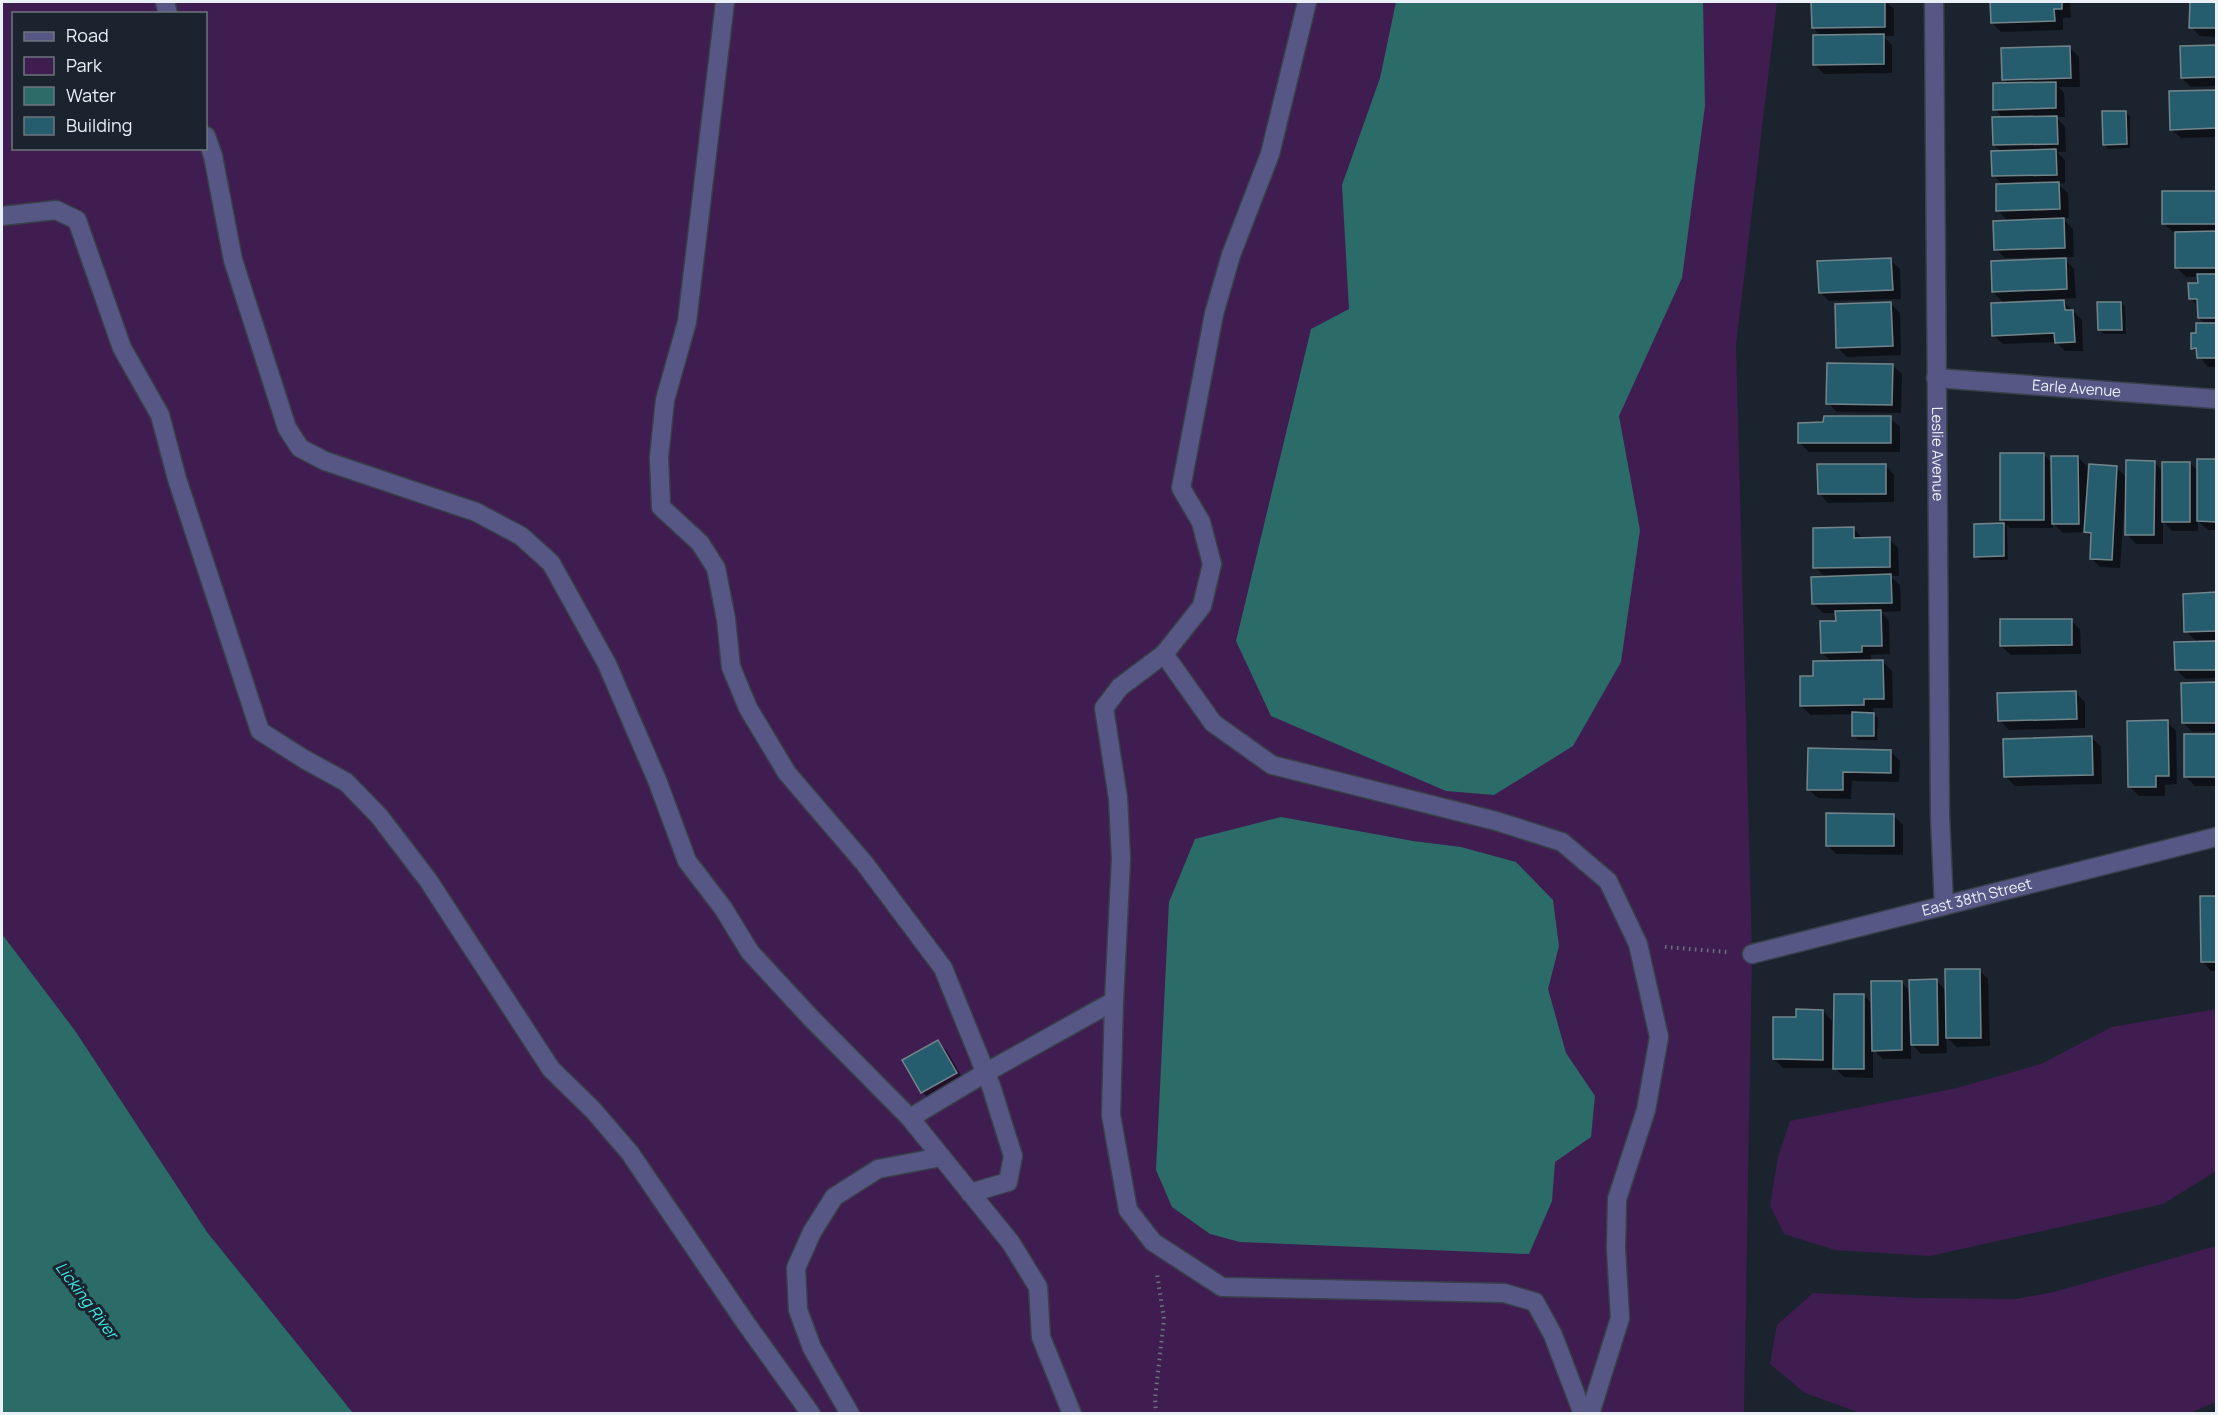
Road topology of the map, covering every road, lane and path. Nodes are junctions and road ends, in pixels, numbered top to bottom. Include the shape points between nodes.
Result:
1 (725, 2) edge
2 (1307, 2) edge
3 (1934, 2) edge
4 (207, 139) edge
5 (2, 216) edge
6 (1936, 378) junction
7 (2217, 399) edge
8 (1164, 654) junction
9 (2210, 839) edge
10 (1944, 906) junction
11 (1638, 944) junction
12 (1752, 954) joint
13 (1114, 1001) junction
14 (986, 1073) junction
15 (910, 1118) junction
16 (941, 1157) junction
17 (970, 1192) junction
18 (1153, 1242) junction
19 (812, 1413) edge
20 (850, 1413) edge
21 (1072, 1413) edge
22 (1156, 1413) edge
23 (1583, 1413) edge
24 (1590, 1413) edge

1 - 14 street via 687,322 665,400 659,457 661,507 700,543 716,568 731,667 748,708 787,773 865,864 943,968
2 - 8 street via 1270,154 1231,255 1214,314 1181,488 1201,522 1212,564 1202,606
3 - 6 street, Leslie Avenue
4 - 15 street via 233,260 287,428 300,448 325,461 476,512 521,536 551,563 607,664 687,861 750,952
5 - 19 street via 56,210 77,220 122,348 160,415 177,479 260,731 346,782 379,816 428,880 551,1069 630,1153
6 - 7 street, Earle Avenue
6 - 10 street, Leslie Avenue
8 - 11 street via 1213,723 1272,765 1496,821 1562,842 1608,881
8 - 13 street via 1120,687 1104,708 1118,798 1121,859
9 - 10 street, East 38th Street
10 - 12 street, East 38th Street
11 - 12 path
11 - 24 street via 1659,1037 1646,1110 1617,1198 1620,1318
13 - 14 street
13 - 18 street via 1111,1115 1128,1210
14 - 15 street
14 - 17 street via 1013,1156 1008,1182
15 - 16 street
16 - 17 street
16 - 20 street via 879,1169 834,1197 796,1268 798,1310 812,1348
17 - 21 street via 1011,1242 1038,1287 1041,1337
18 - 22 path via 1164,1319
18 - 23 street via 1222,1287 1503,1293 1535,1302 1553,1335

